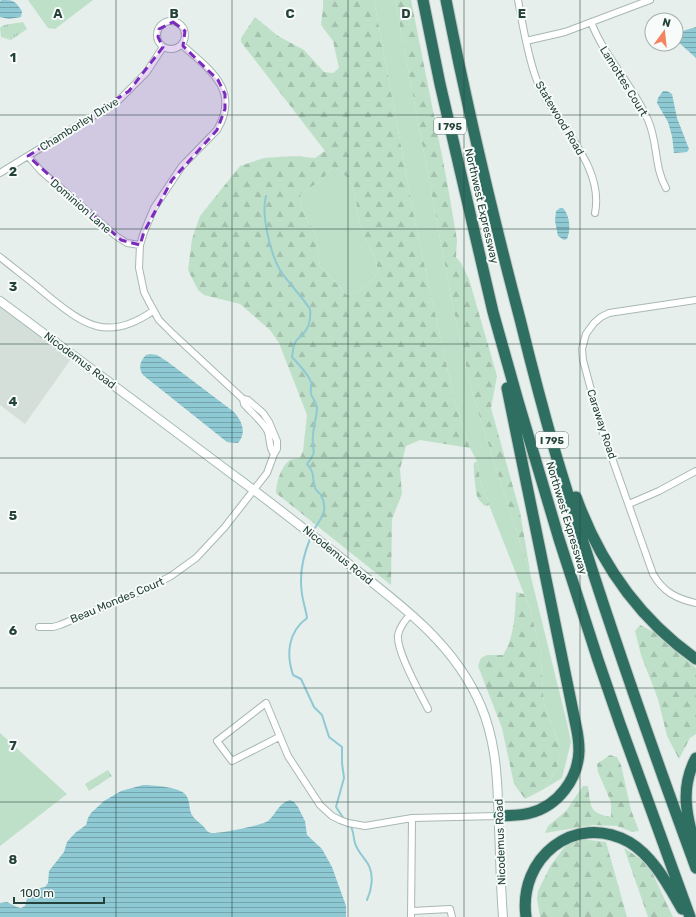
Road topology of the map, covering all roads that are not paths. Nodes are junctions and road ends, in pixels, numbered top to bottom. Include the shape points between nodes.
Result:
1 (423, 0) edge
2 (446, 0) edge
3 (518, 0) edge
4 (650, 0) edge
5 (591, 22) junction
6 (526, 41) junction
7 (182, 45) junction
8 (163, 47) junction
9 (28, 156) junction
10 (0, 173) edge
11 (666, 188) dead end
12 (595, 213) dead end
13 (140, 245) junction
14 (0, 257) edge
15 (696, 300) edge
16 (0, 301) edge
17 (153, 311) junction
18 (492, 312) junction
19 (539, 394) junction
20 (696, 471) edge
21 (254, 490) junction
22 (629, 504) junction
23 (696, 603) edge
24 (411, 614) junction
25 (39, 627) dead end
26 (696, 659) edge
27 (428, 709) dead end
28 (280, 737) junction
29 (696, 758) edge
30 (499, 816) junction
31 (412, 818) junction
32 (696, 848) edge
33 (696, 868) edge
34 (412, 914) edge
35 (688, 916) edge
36 (452, 917) edge
37 (503, 917) edge
38 (526, 917) edge

1 - 18 highway, Northwest Expressway / I 795
2 - 19 highway, Northwest Expressway / I 795 via 486,184
3 - 6 street, Statewood Road
4 - 5 street
5 - 6 street via 565,32
5 - 11 street, Lamottes Court via 601,44 649,122 660,173
6 - 12 street, Statewood Road via 534,72 542,90 582,153 588,167 596,194
7 - 8 street via 172,49
7 - 8 street via 185,36 182,27 176,22 168,22 161,26 158,34
7 - 13 street via 218,80 225,94 226,109 217,130 182,166 161,197 149,219
8 - 9 street, Chamborley Drive via 146,73 119,100
9 - 10 street, Chamborley Drive
9 - 13 street, Dominion Lane via 41,171 116,236 127,243
13 - 17 street via 141,279
14 - 17 street via 69,313 86,323 104,328 124,326 135,323
15 - 22 street, Caraway Road via 609,313 594,323 586,334 582,349 585,369 601,427
16 - 21 street, Nicodemus Road
17 - 21 street via 173,334 243,399 248,400 263,413 272,427 277,449 267,473
18 - 30 highway via 575,719 579,751 574,776 558,798 530,813
18 - 35 highway, Northwest Expressway / I 795 via 595,653
19 - 26 highway via 582,513 604,559 651,622
19 - 33 highway, Northwest Expressway / I 795 via 596,584 661,775
20 - 22 street
21 - 24 street, Nicodemus Road
21 - 25 street, Beau Mondes Court via 206,548 172,576 60,625
22 - 23 street, Caraway Road via 647,559 658,583 675,597
24 - 27 street via 400,627 398,641
24 - 30 street, Nicodemus Road via 453,657 481,707 495,755
28 - 28 street via 266,703 217,742 232,761
28 - 31 street via 288,756 320,805 332,816 357,825
29 - 32 highway via 687,779 685,803
30 - 31 street
30 - 37 street, Nicodemus Road
31 - 34 street
34 - 36 street via 450,909
35 - 38 highway via 665,880 636,847 622,839 594,833 564,840 541,858 532,871 527,887

